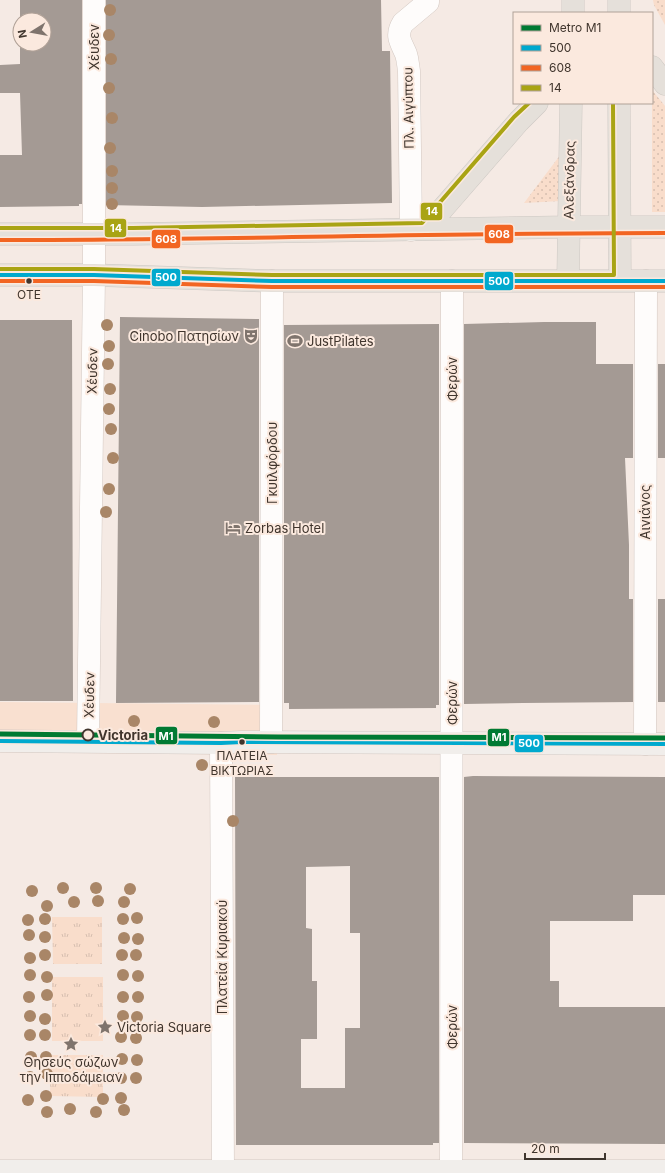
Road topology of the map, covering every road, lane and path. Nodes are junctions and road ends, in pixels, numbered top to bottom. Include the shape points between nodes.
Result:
1 (94, 0) edge
2 (573, 0) edge
3 (619, 0) edge
4 (424, 5) edge
5 (573, 12) edge
6 (619, 12) edge
7 (653, 68) edge
8 (665, 84) edge
9 (537, 104) edge
10 (571, 104) edge
11 (619, 104) edge
12 (569, 227) junction
13 (620, 227) junction
14 (665, 227) edge
15 (418, 229) junction
16 (0, 234) edge
17 (94, 234) junction
18 (0, 275) edge
19 (94, 275) junction
20 (272, 280) junction
21 (452, 281) junction
22 (568, 281) junction
23 (620, 281) junction
24 (655, 281) edge
25 (0, 741) edge
26 (88, 741) junction
27 (271, 742) junction
28 (221, 743) junction
29 (452, 743) junction
30 (655, 744) edge
31 (0, 1171) edge
32 (223, 1171) junction
33 (665, 1171) edge
34 (89, 1172) edge
35 (451, 1172) edge

1 - 17 street, Χέυδεν
2 - 5 main road
3 - 6 main road
4 - 15 street, Πλ. Αιγύπτου via 403,23 399,36 409,71
7 - 8 main road
9 - 15 main road
10 - 12 main road, Αλεξάνδρας
11 - 13 main road
12 - 13 main road
12 - 15 main road
12 - 22 main road, Αλεξάνδρας
13 - 14 main road
13 - 23 main road
15 - 17 main road
16 - 17 main road
17 - 19 street, Χέυδεν
18 - 19 main road
19 - 20 main road
19 - 26 street, Χέυδεν
20 - 21 main road
20 - 27 street, Γκυιλφόρδου
21 - 22 main road
21 - 29 street, Φερών
22 - 23 main road
23 - 24 main road
24 - 30 street, Αινιάνος
25 - 26 street
26 - 28 street
27 - 28 street
27 - 29 street
28 - 32 street, Πλατεία Κυριακού
29 - 30 street
29 - 35 street, Φερών
31 - 34 street
32 - 34 street
32 - 35 street
33 - 35 street

